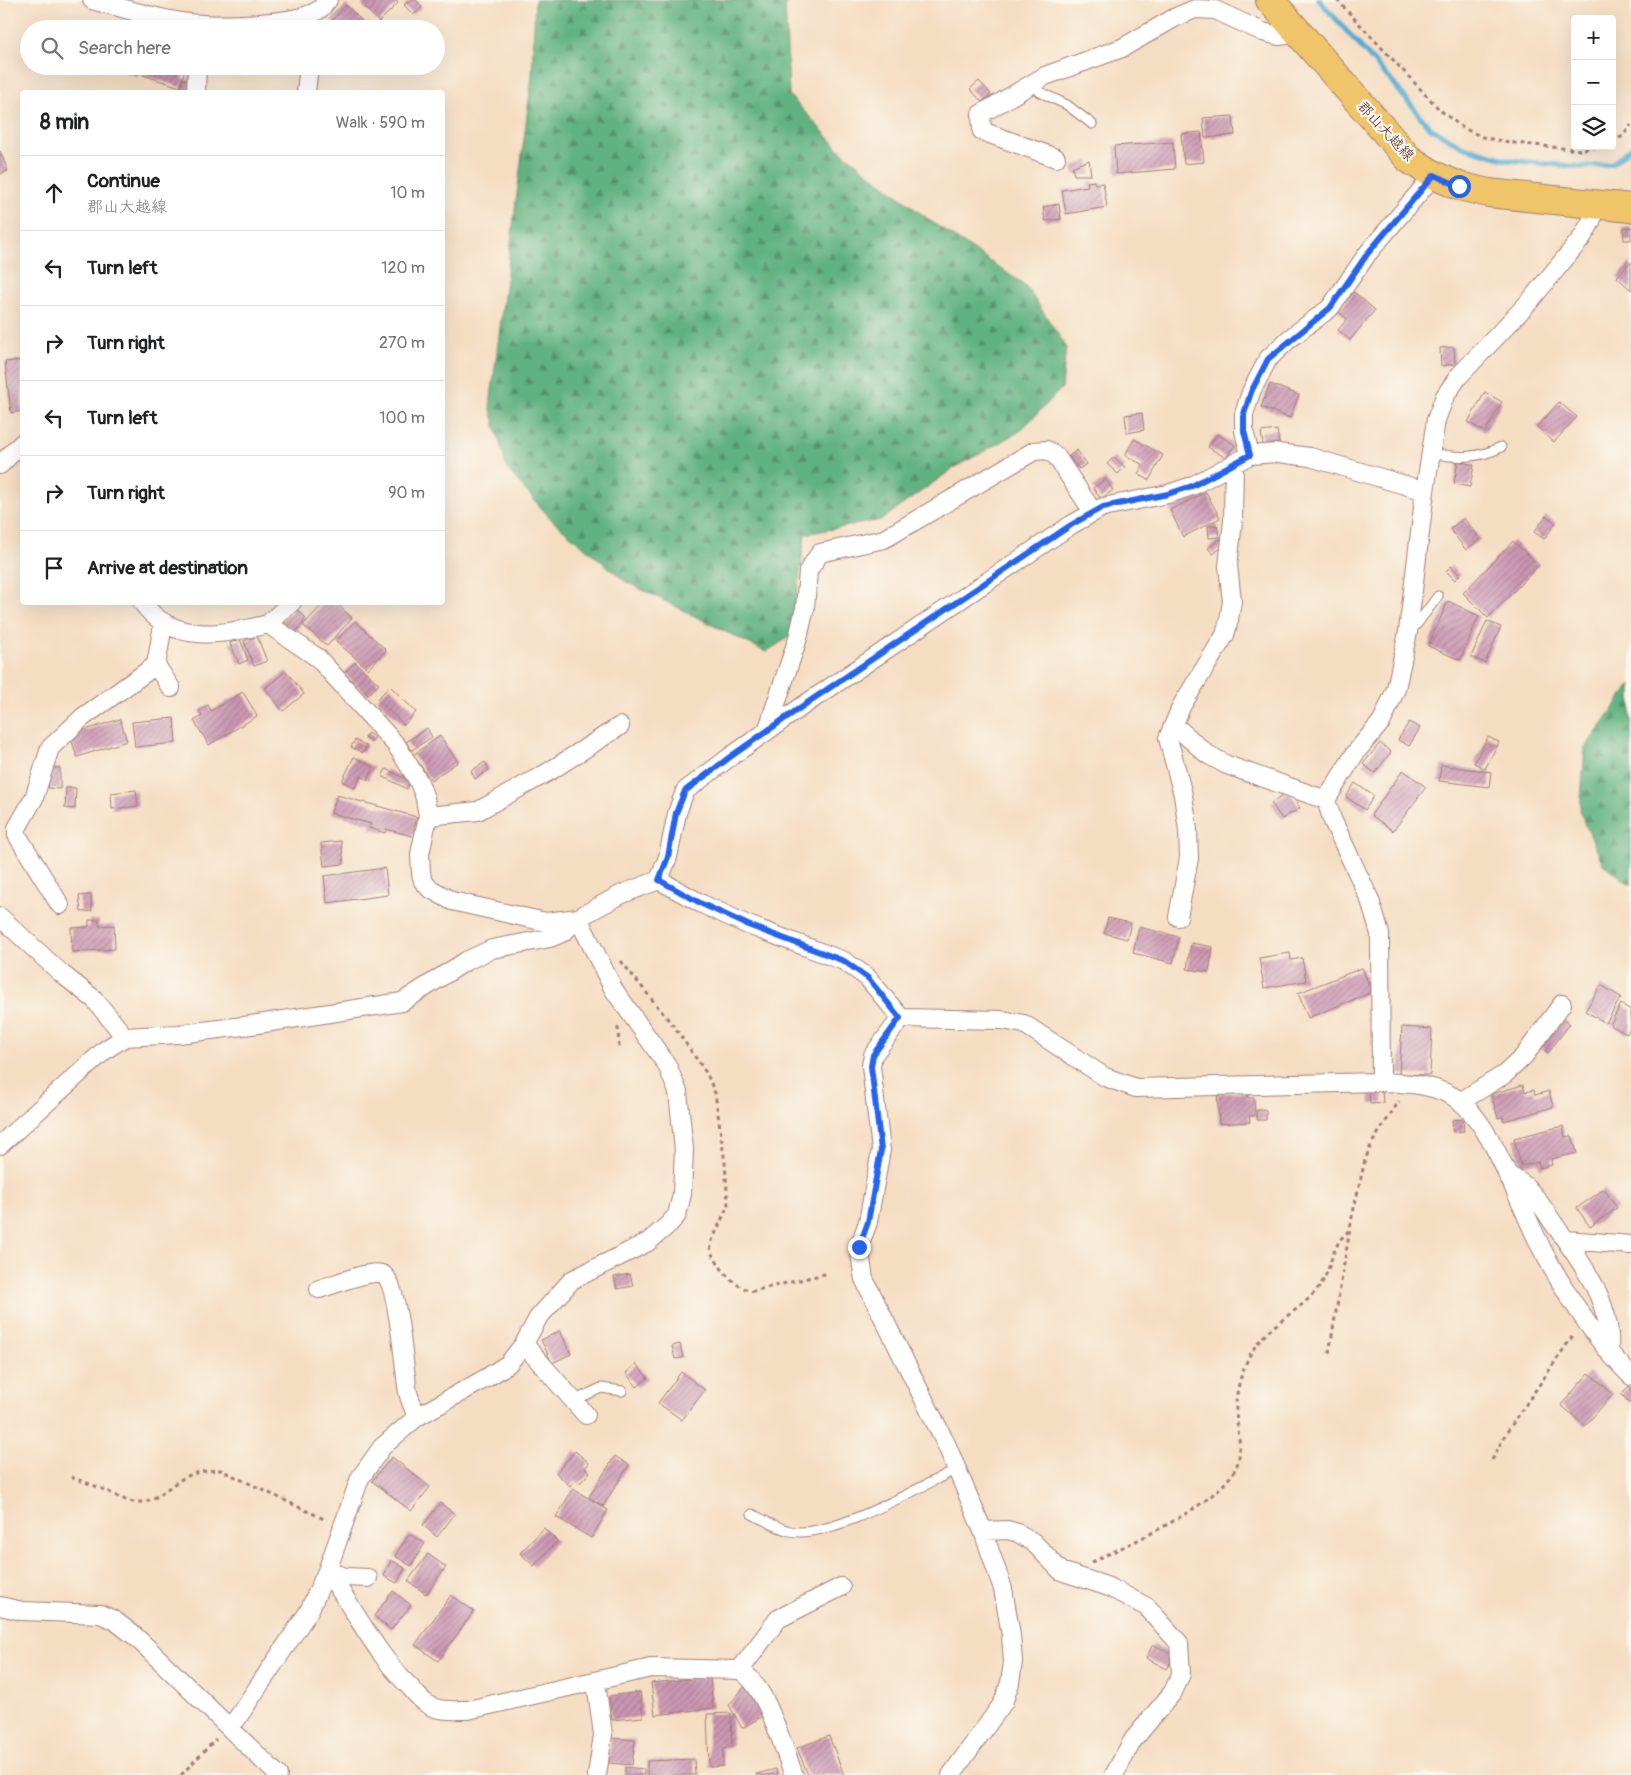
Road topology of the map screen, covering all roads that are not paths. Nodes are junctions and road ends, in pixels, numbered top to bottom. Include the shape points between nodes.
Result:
1 (92, 0) edge
2 (328, 0) edge
3 (1270, 0) edge
4 (167, 20) edge
5 (314, 20) edge
6 (1299, 34) junction
7 (197, 75) edge
8 (308, 75) edge
9 (1031, 82) junction
10 (196, 90) edge
11 (306, 90) edge
12 (1092, 124) dead end
13 (1056, 158) dead end
14 (1434, 175) junction
15 (1596, 204) junction
16 (1631, 208) edge
17 (20, 445) edge
18 (1501, 447) dead end
19 (1431, 453) junction
20 (1250, 455) junction
21 (1234, 464) junction
22 (0, 465) edge
23 (1425, 491) junction
24 (1093, 512) junction
25 (1438, 596) dead end
26 (145, 605) edge
27 (289, 605) edge
28 (268, 624) junction
29 (163, 625) junction
30 (1408, 632) junction
31 (156, 665) junction
32 (171, 688) dead end
33 (1174, 725) junction
34 (620, 726) dead end
35 (767, 731) junction
36 (1326, 800) junction
37 (428, 816) junction
38 (659, 880) junction
39 (60, 906) dead end
40 (0, 917) edge
41 (1178, 917) dead end
42 (578, 918) junction
43 (1562, 1004) dead end
44 (900, 1018) junction
45 (125, 1036) junction
46 (1380, 1082) junction
47 (1460, 1102) junction
48 (0, 1145) edge
49 (1507, 1174) junction
50 (1566, 1240) junction
51 (1631, 1244) edge
52 (319, 1290) dead end
53 (524, 1344) junction
54 (1609, 1350) junction
55 (1631, 1376) edge
56 (622, 1390) dead end
57 (574, 1401) junction
58 (586, 1415) dead end
59 (417, 1417) junction
60 (957, 1469) junction
61 (752, 1514) dead end
62 (983, 1531) junction
63 (327, 1571) junction
64 (368, 1578) dead end
65 (841, 1587) dead end
66 (0, 1606) edge
67 (740, 1670) junction
68 (596, 1682) junction
69 (229, 1727) junction
70 (278, 1775) edge
71 (598, 1775) edge
72 (794, 1775) edge
73 (952, 1775) edge
74 (1114, 1775) edge

1 - 4 street
2 - 5 street
3 - 6 main road, 郡山大越線
6 - 9 street via 1279,36 1215,10 1195,9 1122,48
6 - 14 main road, 郡山大越線 via 1409,159
7 - 10 street
8 - 11 street
9 - 12 lane via 1040,92 1067,105
9 - 13 street via 981,114 982,131
14 - 15 main road, 郡山大越線 via 1459,186 1489,193
14 - 20 street via 1368,253 1330,308 1268,359 1244,414
15 - 16 main road, 郡山大越線
15 - 19 street via 1581,239 1530,302 1454,383 1436,420
17 - 22 street
18 - 19 lane via 1477,456
19 - 23 street
20 - 21 street
20 - 23 street via 1278,453 1310,457
21 - 24 street via 1192,486
21 - 33 street via 1228,566 1232,601 1229,620 1225,635 1182,705
23 - 30 street
24 - 35 street
24 - 35 street via 1056,456 1046,450 1034,451 884,539 820,553 808,571 798,638
25 - 30 lane
26 - 29 street
27 - 28 street
28 - 29 street via 237,632 206,634
28 - 37 street via 318,658 396,746 426,798
29 - 31 street
30 - 36 street via 1396,689 1382,721 1356,752
31 - 32 street
31 - 39 street via 84,717 54,743 45,759 34,798 16,835
33 - 36 street via 1207,754 1227,765
33 - 41 street via 1168,738 1184,795 1189,858
34 - 37 street via 550,771 478,811
35 - 38 street via 685,791
36 - 46 street via 1370,900 1380,934
37 - 42 street via 420,860 423,881 429,888 452,901 546,922
38 - 42 street via 622,894
38 - 44 street via 748,925 844,961 868,978
40 - 45 street via 94,999
42 - 45 street via 564,932 550,938 492,949 466,961 402,1002 179,1034
42 - 53 street via 614,990 667,1066 678,1092 684,1150 682,1194 677,1215 648,1242 562,1288 538,1318
43 - 47 street via 1524,1056 1505,1074
44 - 46 street via 1002,1020 1024,1024 1105,1077 1136,1088
44 - 60 street via 873,1055 871,1066 881,1150 868,1222 859,1247 864,1279
45 - 48 street
46 - 47 street via 1409,1083 1439,1090
47 - 49 street via 1476,1119
49 - 50 street via 1529,1188
49 - 54 street via 1545,1255
50 - 51 street
50 - 54 street via 1596,1289 1605,1312
52 - 59 street via 371,1274 380,1273 386,1277 394,1294 408,1394
53 - 57 street
53 - 59 street via 508,1364
54 - 55 street
56 - 57 lane via 601,1388
57 - 58 street
59 - 63 street via 382,1448 360,1478
60 - 61 lane via 861,1515 817,1530 790,1531
60 - 62 street
62 - 73 street via 1003,1589 1013,1662 1003,1703
62 - 74 street via 1018,1533 1033,1542 1061,1571 1109,1587 1147,1607 1179,1643 1182,1666 1173,1692 1133,1740
63 - 64 street via 346,1577
63 - 68 street via 349,1601 364,1631 395,1672 427,1704 440,1709 468,1710
63 - 69 street via 309,1611
65 - 67 street via 778,1620
66 - 69 street via 22,1611 100,1614 114,1620
67 - 68 street via 651,1668
67 - 72 street via 756,1685 766,1704
68 - 71 street via 603,1735
69 - 70 street

